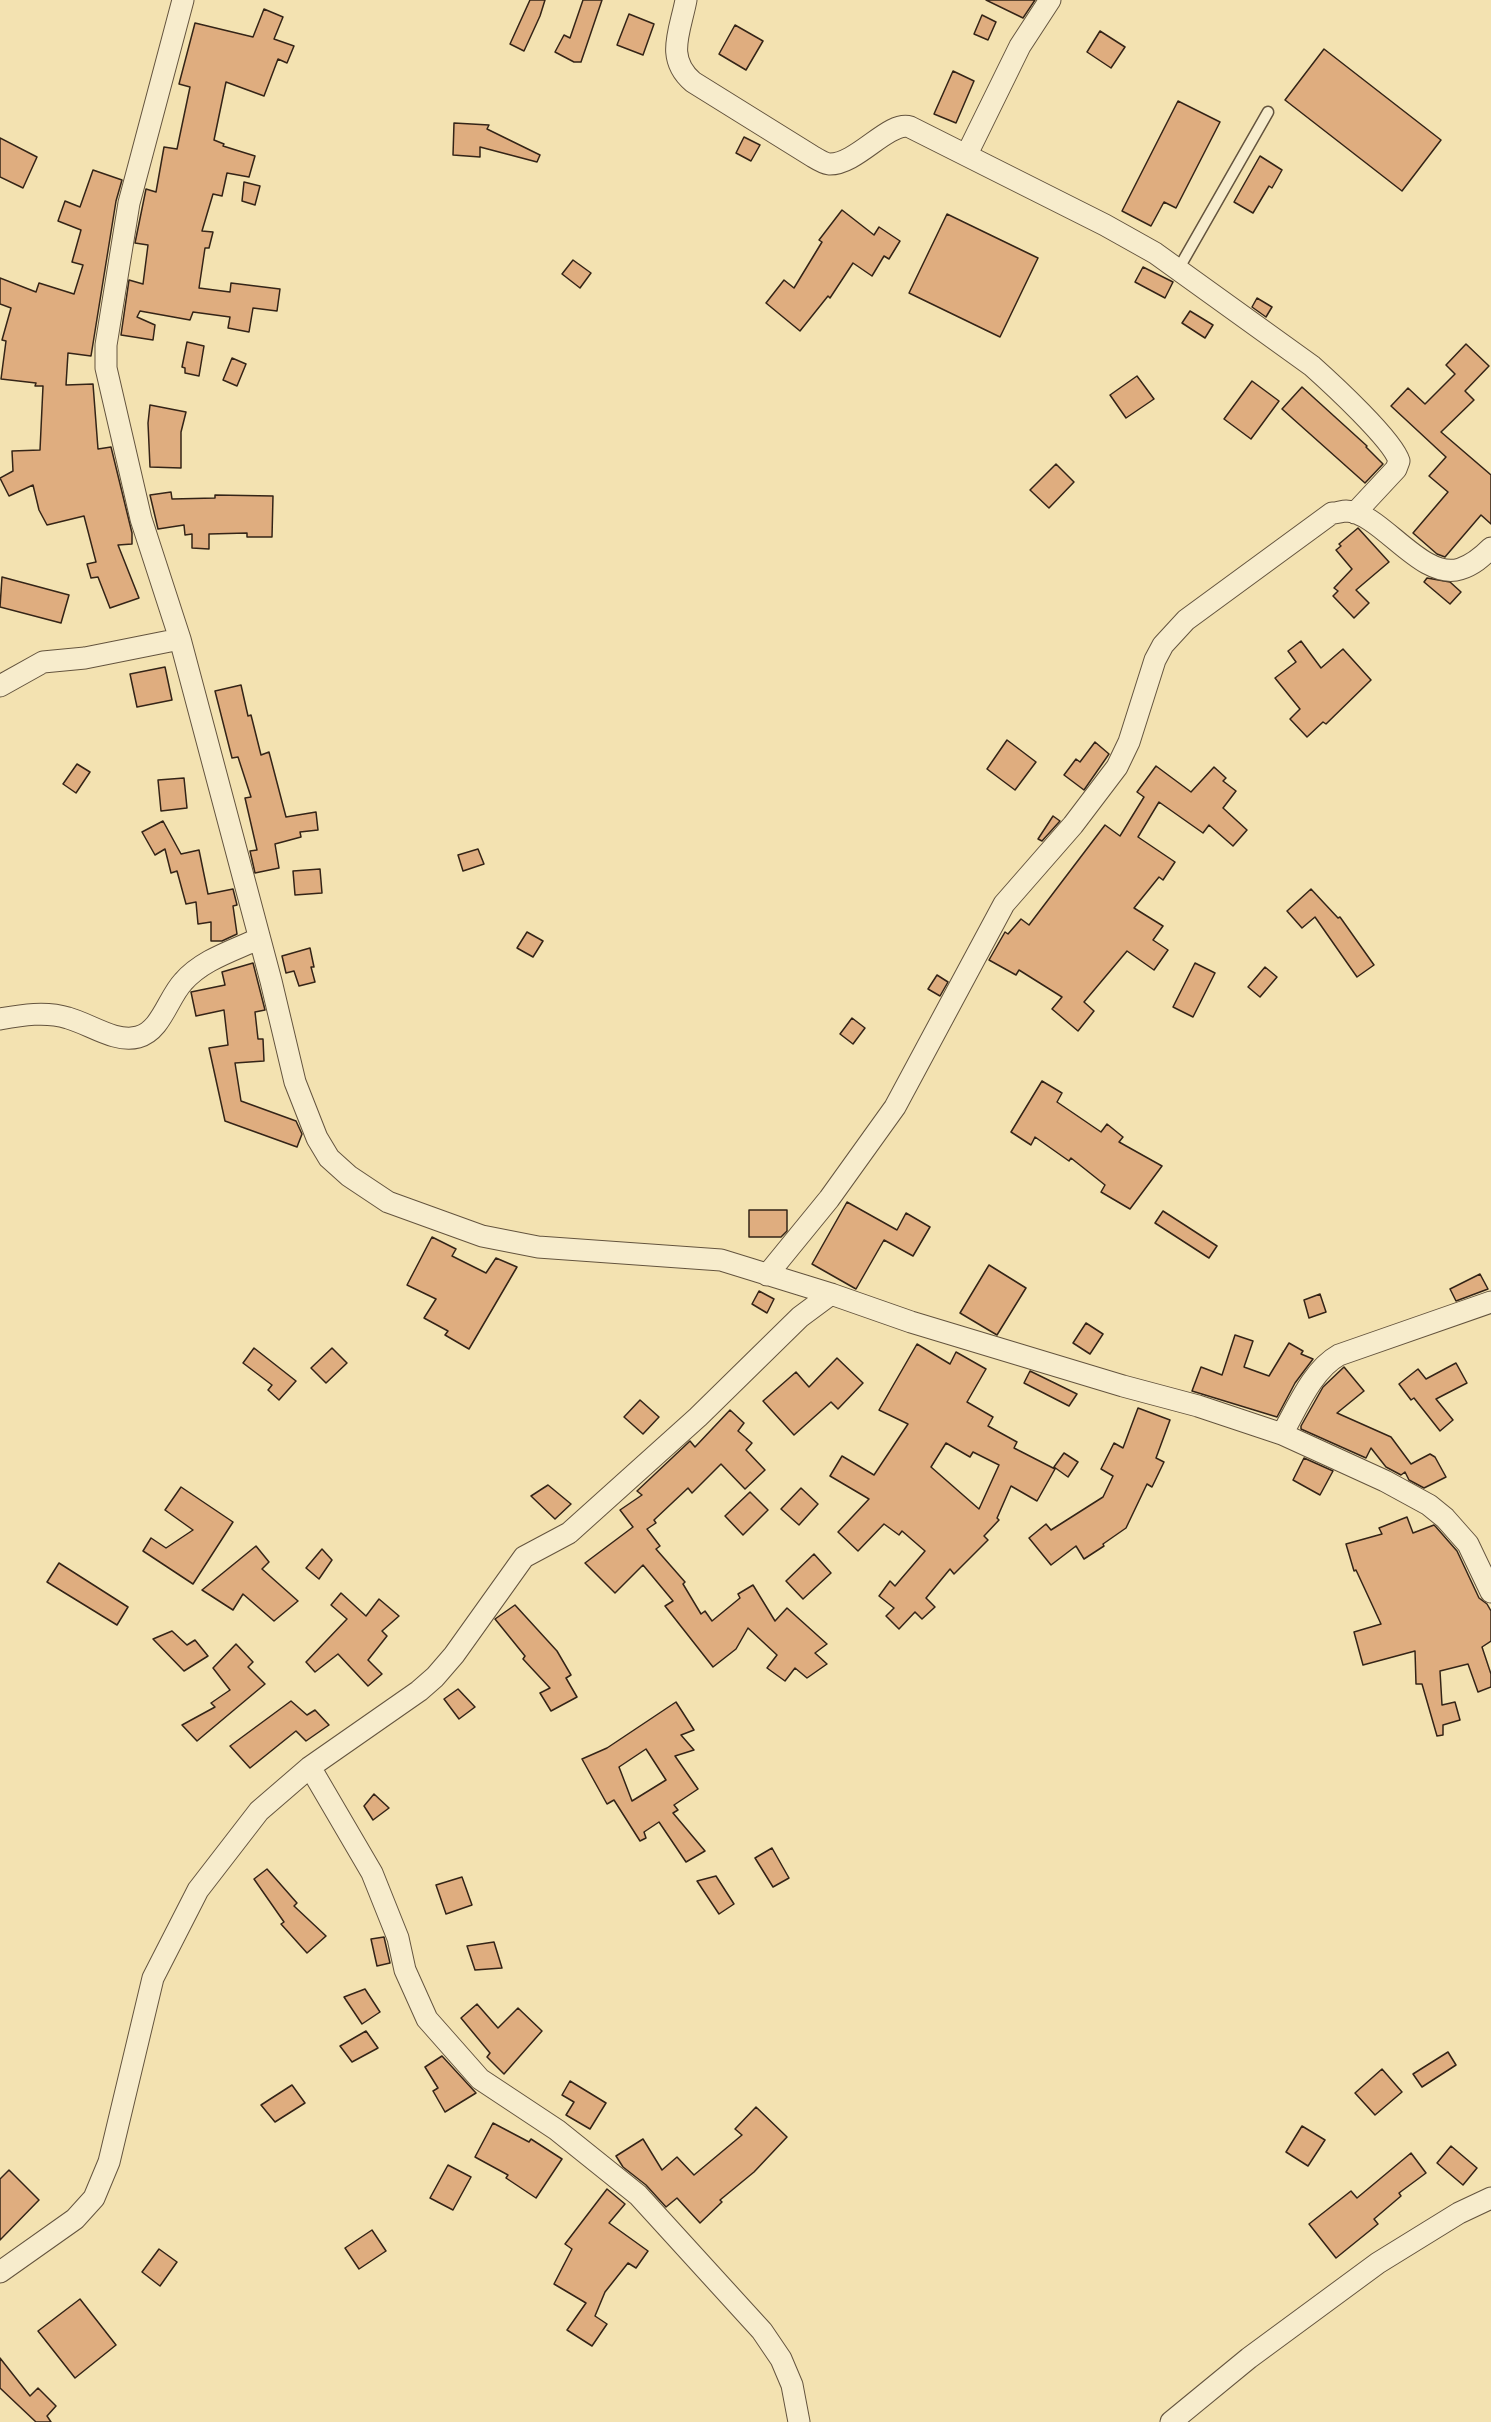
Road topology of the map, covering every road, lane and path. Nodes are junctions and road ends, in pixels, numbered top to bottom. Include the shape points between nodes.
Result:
1 (183, 0) edge
2 (686, 0) edge
3 (1050, 0) edge
4 (1268, 112) dead end
5 (967, 154) junction
6 (1179, 268) junction
7 (1354, 513) junction
8 (1491, 548) edge
9 (180, 639) junction
10 (0, 686) edge
11 (258, 939) junction
12 (0, 1019) edge
13 (766, 1275) junction
14 (831, 1294) junction
15 (1491, 1302) edge
16 (1282, 1434) junction
17 (1491, 1592) edge
18 (310, 1767) junction
19 (1491, 2198) edge
20 (0, 2272) edge
21 (799, 2422) edge
22 (1172, 2422) edge

1 - 9 street via 129,203 106,345 106,368 141,519
2 - 5 street via 676,56 684,74 812,156 829,164 839,162 904,125
3 - 5 street via 1026,35
4 - 6 lane
5 - 6 street via 1124,235
6 - 7 street via 1312,366 1392,447 1399,461 1396,469
7 - 8 street via 1440,568 1459,570
7 - 13 street via 1332,513 1186,620 1163,645 1117,767 1004,904 895,1107 829,1199
9 - 10 street via 85,658 43,662
9 - 11 street
11 - 12 street via 207,962 182,982 156,1024 139,1037 117,1037 55,1015
11 - 13 street via 304,1107 329,1158 359,1183 388,1202 482,1236 538,1246 721,1260
13 - 14 street
14 - 16 street via 911,1322
14 - 18 street via 800,1317 698,1417 569,1533 524,1557 435,1677
15 - 16 street via 1328,1361
16 - 17 street via 1429,1504 1468,1544
18 - 20 street via 259,1811 198,1890 179,1924 153,1978 109,2162 94,2198 75,2219
18 - 21 street via 372,1872 398,1938 405,1970 427,2019 480,2079 557,2130 638,2195 762,2331 781,2359 792,2385
19 - 22 street via 1378,2263 1257,2352

